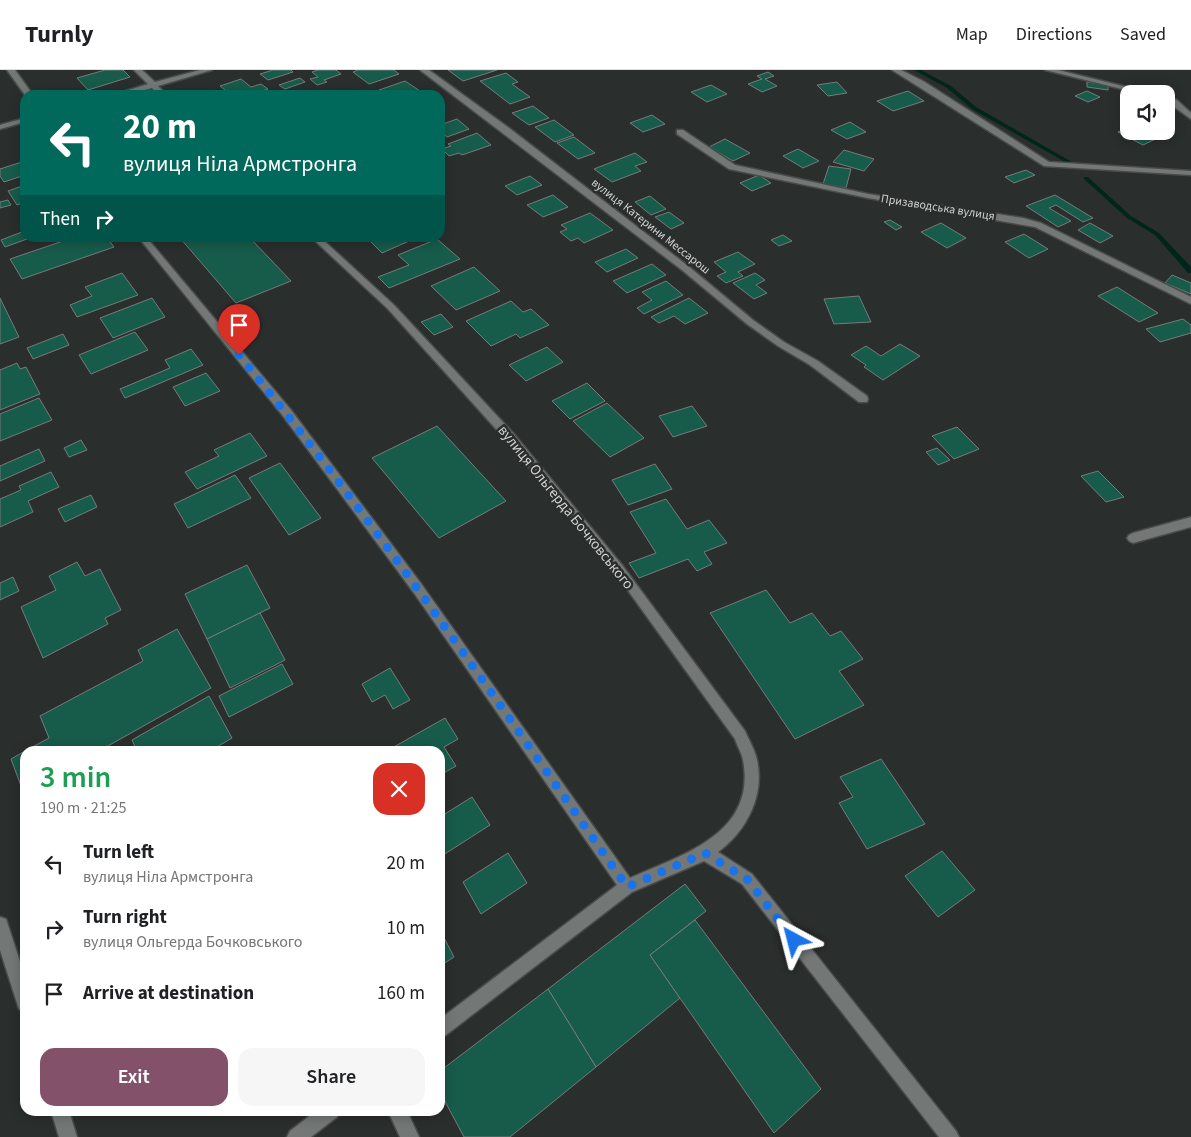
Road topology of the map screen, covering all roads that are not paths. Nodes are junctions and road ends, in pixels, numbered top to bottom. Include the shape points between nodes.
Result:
1 (11, 70) edge
2 (138, 70) edge
3 (208, 70) edge
4 (424, 70) edge
5 (896, 70) edge
6 (1049, 70) edge
7 (152, 85) junction
8 (1120, 87) edge
9 (25, 90) edge
10 (134, 90) edge
11 (158, 90) edge
12 (1175, 103) edge
13 (1191, 117) edge
14 (20, 121) edge
15 (0, 127) edge
16 (680, 132) dead end
17 (1191, 173) edge
18 (146, 242) edge
19 (320, 242) edge
20 (1191, 301) edge
21 (863, 400) dead end
22 (1191, 522) edge
23 (1133, 538) dead end
24 (705, 853) junction
25 (627, 887) junction
26 (0, 924) edge
27 (20, 987) edge
28 (445, 1025) edge
29 (62, 1116) edge
30 (324, 1116) edge
31 (400, 1116) edge
32 (68, 1137) edge
33 (296, 1137) edge
34 (410, 1137) edge
35 (950, 1137) edge

1 - 9 street
2 - 7 street
3 - 7 street
4 - 21 street, вулиця Катерини Мессарош via 677,262 750,322 814,362
5 - 17 street via 1047,164
6 - 8 street
7 - 10 street
7 - 11 street
12 - 13 street
14 - 15 street
16 - 20 street, Призаводська вулиця via 732,167 859,194 1038,225
18 - 25 street via 287,414 418,589
19 - 24 street, вулиця Ольгерда Бочковського via 392,307 509,436 624,576 740,735 750,760 751,787 744,813 728,836
22 - 23 street
24 - 25 street, вулиця Ольгерда Бочковського
24 - 35 street via 747,879
25 - 28 street, вулиця Ольгерда Бочковського
26 - 27 street
29 - 32 street
30 - 33 street
31 - 34 street

